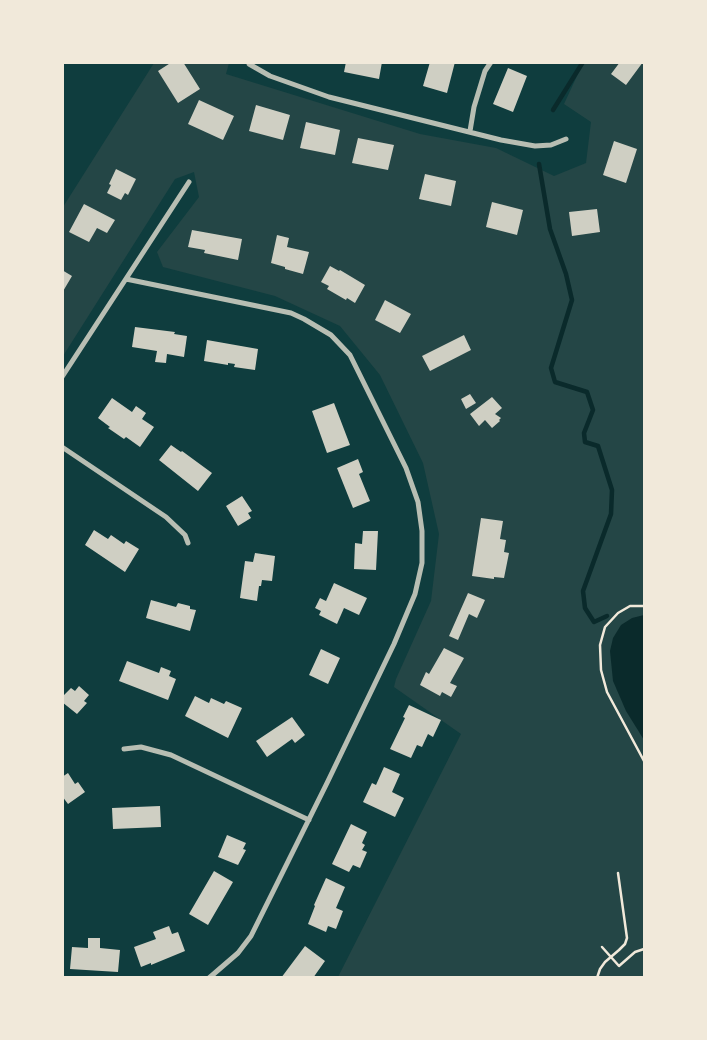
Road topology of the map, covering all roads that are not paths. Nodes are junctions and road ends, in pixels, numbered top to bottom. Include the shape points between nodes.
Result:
1 (249, 62) edge
2 (491, 62) edge
3 (470, 131) junction
4 (566, 139) dead end
5 (189, 182) dead end
6 (126, 279) junction
7 (62, 377) edge
8 (62, 447) edge
9 (188, 543) dead end
10 (124, 749) dead end
11 (309, 820) junction
12 (209, 978) edge

1 - 3 street via 270,76 329,97
2 - 3 street via 474,107
3 - 4 street via 535,146 551,145
5 - 6 street
6 - 7 street
6 - 11 street via 291,314 327,331 350,355 406,468 418,502 422,563 415,594
8 - 9 street via 166,517 185,535
10 - 11 street via 141,747 171,754
11 - 12 street via 251,936 238,953

